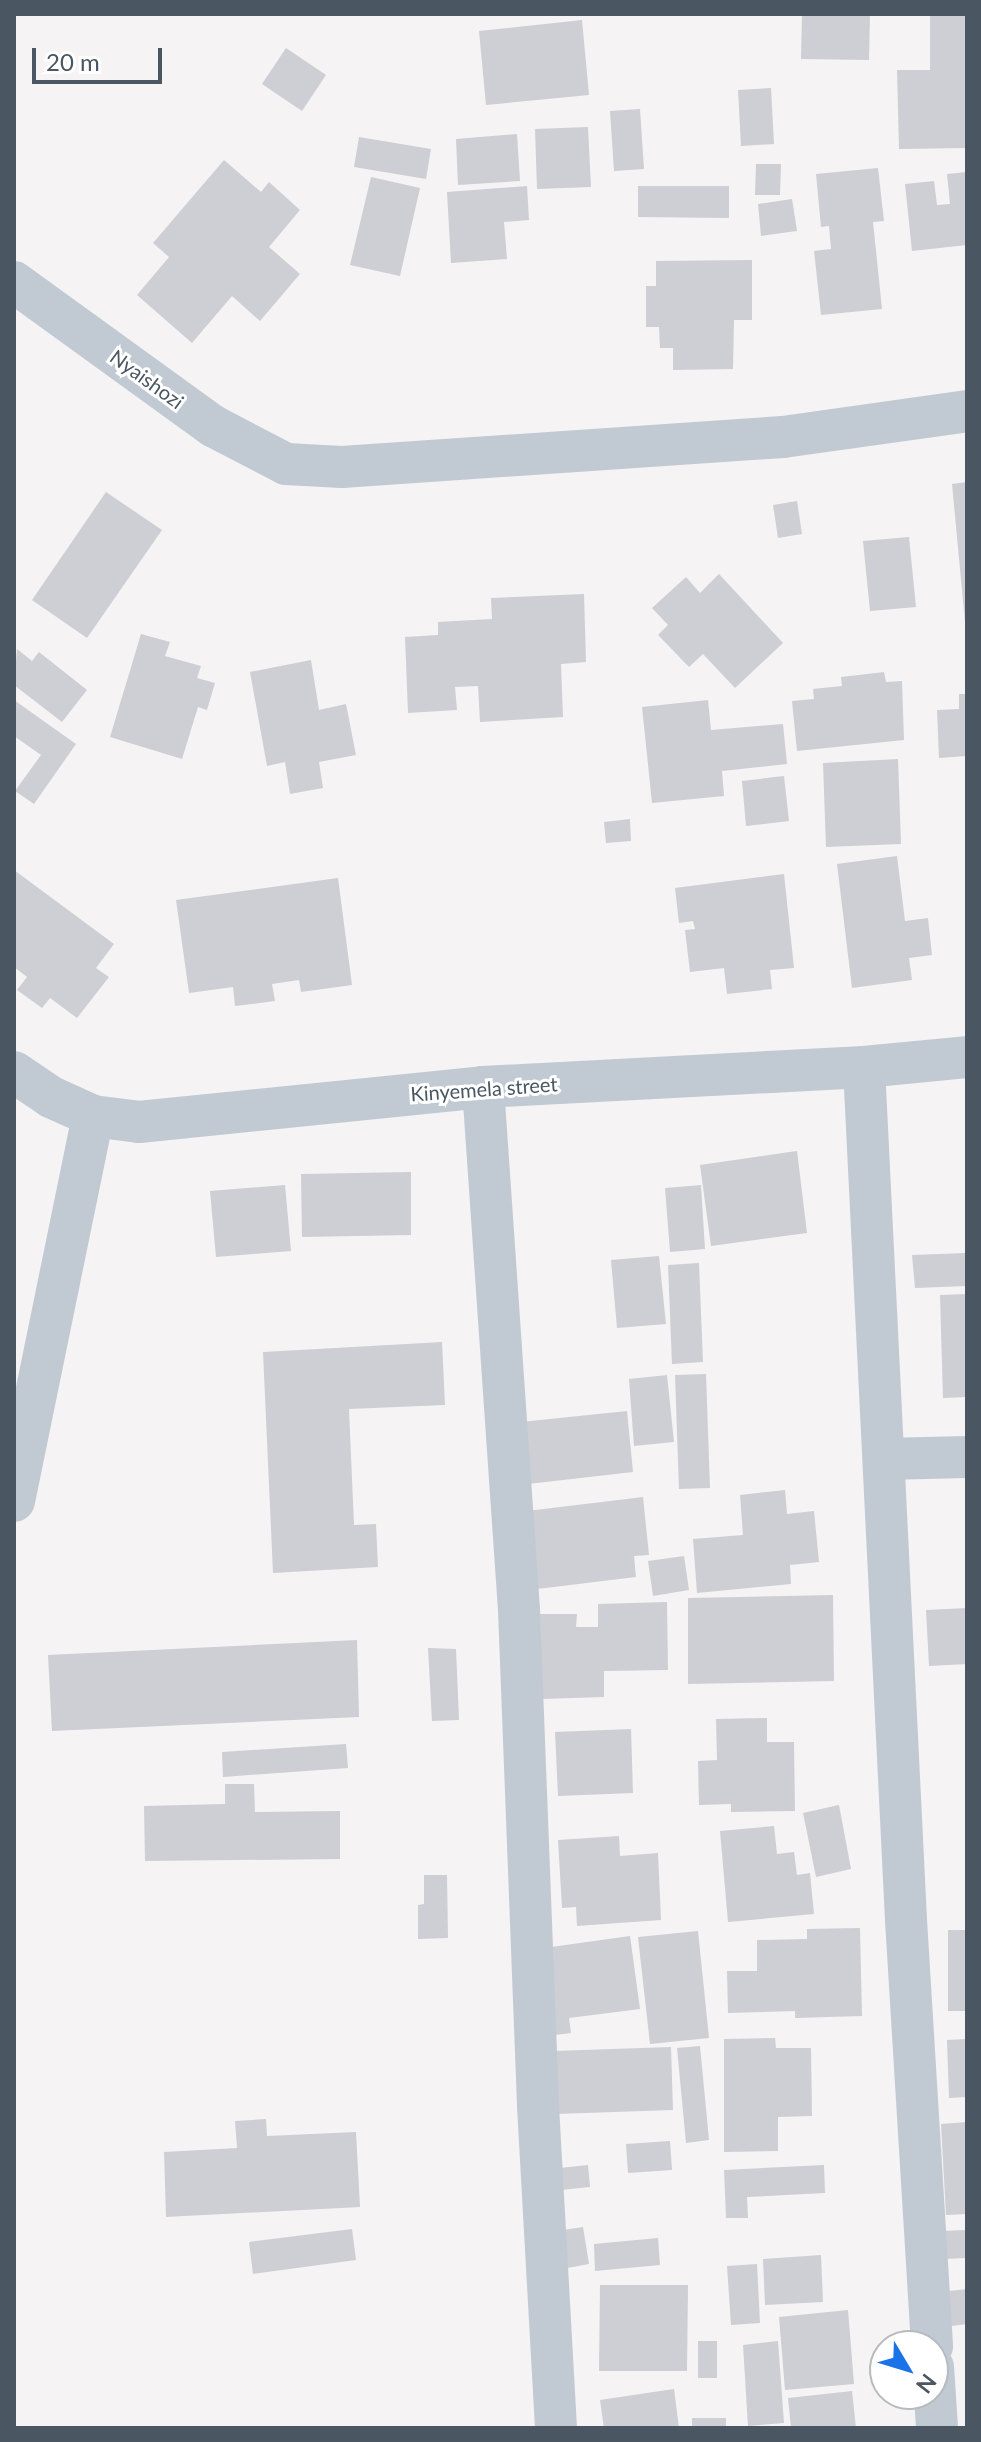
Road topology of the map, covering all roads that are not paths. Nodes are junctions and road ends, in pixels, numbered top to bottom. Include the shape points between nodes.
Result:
1 (14, 282) edge
2 (967, 411) edge
3 (967, 1057) edge
4 (864, 1067) junction
5 (14, 1072) edge
6 (483, 1087) junction
7 (93, 1116) junction
8 (967, 1457) edge
9 (884, 1459) junction
10 (14, 1501) edge
11 (931, 2330) edge
12 (556, 2428) edge

1 - 2 street, Nyaishozi via 213,426 286,464 342,467 783,437
3 - 4 street, Kinyemela street
4 - 6 street, Kinyemela street
4 - 9 street
5 - 7 street, Kinyemela street
6 - 7 street, Kinyemela street via 139,1122
6 - 12 street via 519,1610
7 - 10 street
8 - 9 street
9 - 11 street

